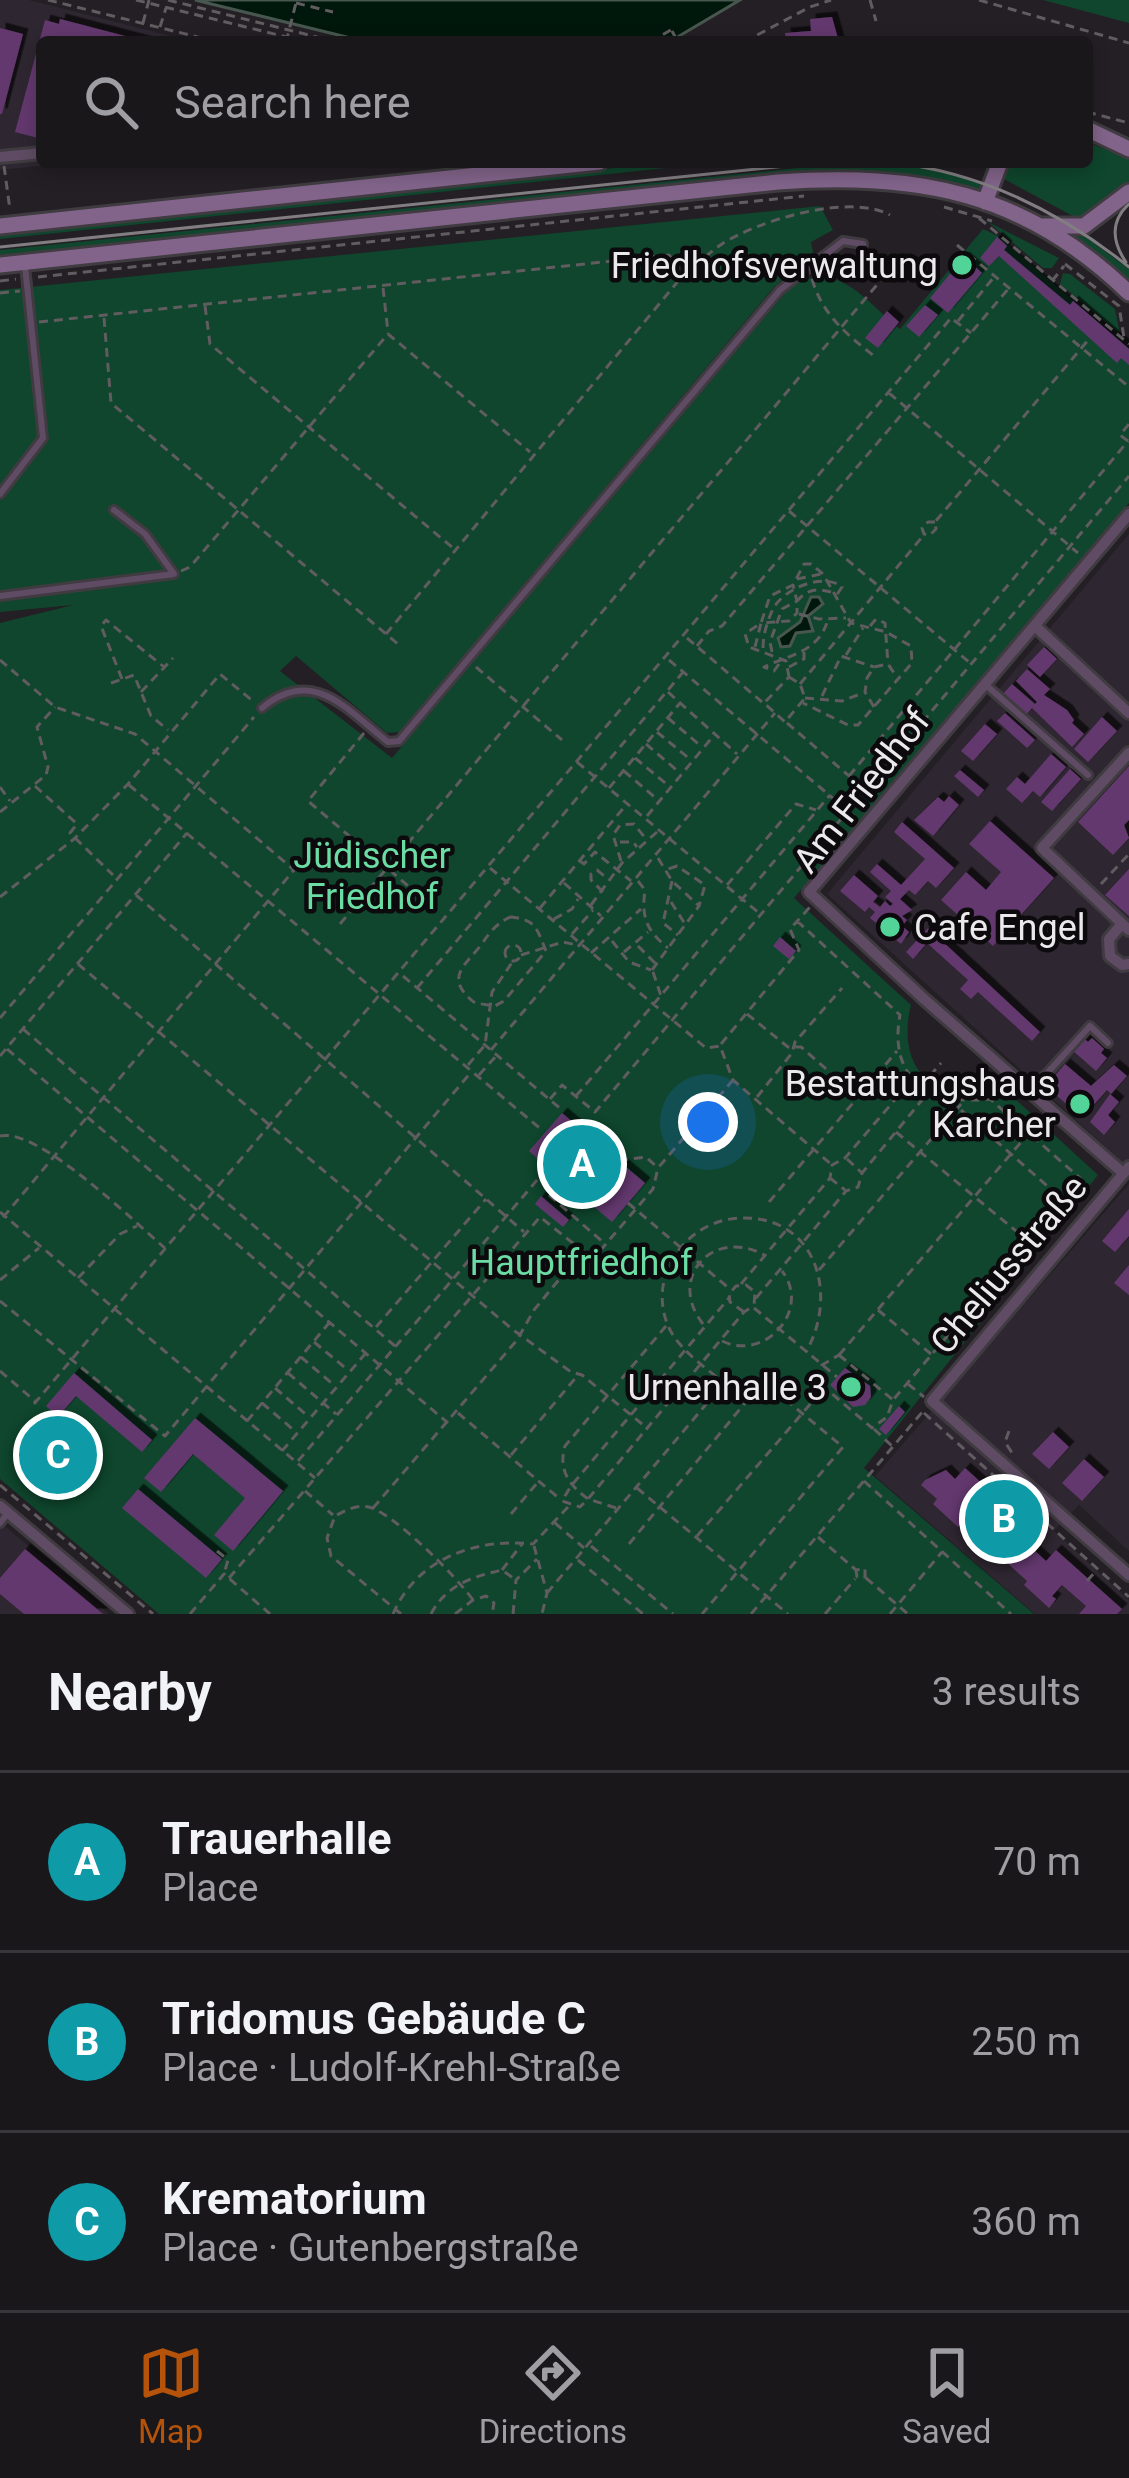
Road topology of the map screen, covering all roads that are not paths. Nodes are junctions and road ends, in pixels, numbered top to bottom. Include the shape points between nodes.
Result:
1 (1093, 132) edge
2 (1129, 149) edge
3 (36, 155) edge
4 (2, 158) edge
5 (536, 168) edge
6 (998, 168) edge
7 (1129, 192) edge
8 (981, 210) junction
9 (5, 219) edge
10 (1037, 225) junction
11 (863, 244) dead end
12 (0, 265) edge
13 (26, 270) junction
14 (1129, 293) edge
15 (0, 494) edge
16 (114, 510) dead end
17 (1129, 514) edge
18 (0, 596) edge
19 (1035, 626) junction
20 (985, 684) junction
21 (262, 708) road end
22 (1129, 713) edge
23 (1129, 753) edge
24 (1088, 775) dead end
25 (1126, 927) edge
26 (1129, 964) edge
27 (1108, 1043) dead end
28 (1030, 1092) junction
29 (1126, 1170) edge
30 (3, 1514) edge
31 (1129, 1575) edge
32 (128, 1614) edge

1 - 2 main road
3 - 4 street
5 - 9 main road
6 - 8 main road
7 - 10 main road via 1084,226
8 - 10 main road
8 - 13 main road via 925,184 855,177
10 - 14 main road
11 - 21 lane via 843,242 780,290 399,741 388,742 331,694 291,693
12 - 13 main road
13 - 15 lane via 43,438
16 - 18 lane via 145,534 174,574
17 - 19 street, Am Friedhof
19 - 20 street, Am Friedhof
19 - 22 street
20 - 24 lane
20 - 28 street, Am Friedhof via 809,892
23 - 25 street via 1042,848
25 - 26 street via 1109,939 1110,956
27 - 28 lane via 1090,1026
28 - 29 street, Am Friedhof
29 - 31 street, Cheliusstraße via 932,1401
30 - 32 street

